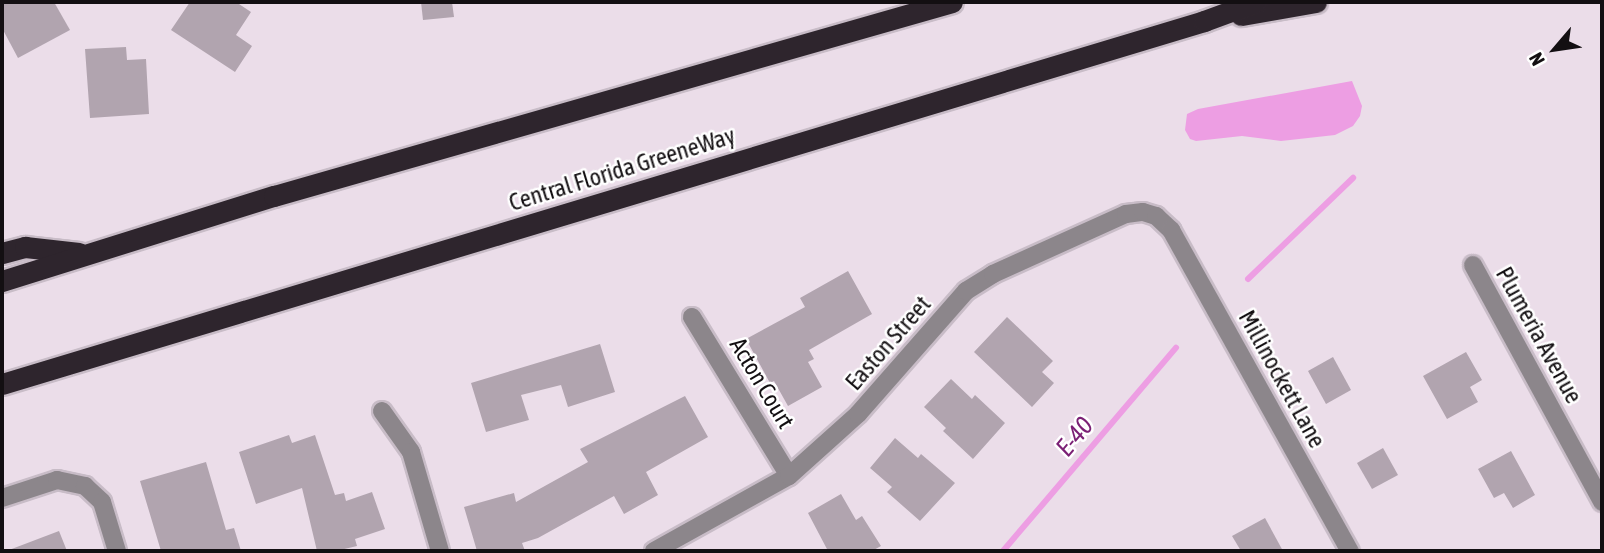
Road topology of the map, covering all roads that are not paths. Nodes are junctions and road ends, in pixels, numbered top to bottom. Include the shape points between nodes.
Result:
1 (952, 2) edge
2 (1256, 2) edge
3 (1316, 2) edge
4 (1204, 21) junction
5 (1171, 230) joint
6 (2, 253) edge
7 (88, 254) junction
8 (1473, 265) dead end
9 (2, 282) edge
10 (692, 317) dead end
11 (2, 384) edge
12 (382, 411) dead end
13 (789, 476) junction
14 (2, 498) edge
15 (1602, 502) edge
16 (117, 551) edge
17 (440, 551) edge
18 (654, 551) edge
19 (1350, 551) edge

1 - 7 highway via 274,196
2 - 4 highway, Central Florida GreeneWay
3 - 4 highway
4 - 11 highway, Central Florida GreeneWay
5 - 13 street, Easton Street via 1156,216 1126,214 993,274 966,291 858,414
5 - 19 street, Millinockett Lane
6 - 7 highway via 25,247
7 - 9 highway
8 - 15 street, Plumeria Avenue
10 - 13 street, Acton Court
12 - 17 street via 411,452
13 - 18 street, Easton Street
14 - 16 street via 57,481 85,486 102,502

